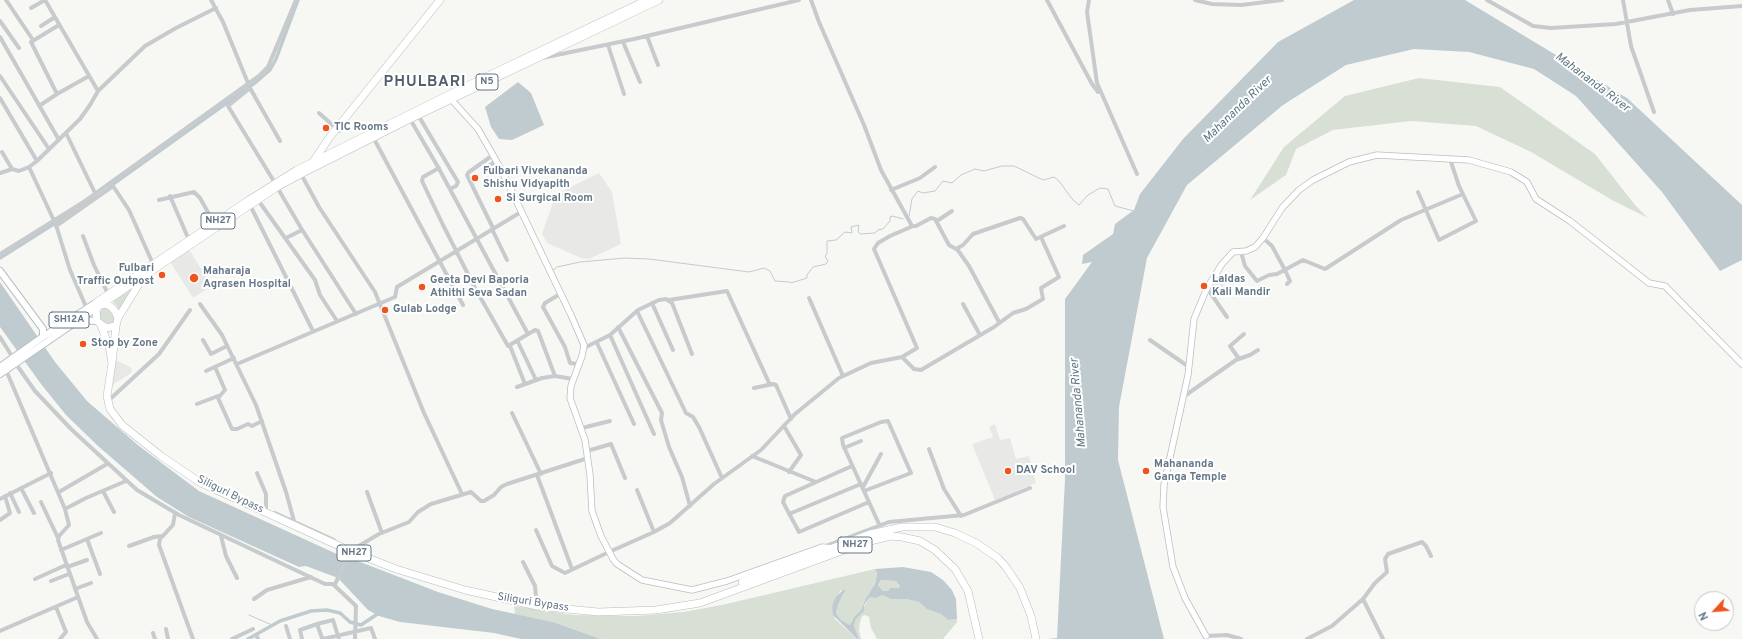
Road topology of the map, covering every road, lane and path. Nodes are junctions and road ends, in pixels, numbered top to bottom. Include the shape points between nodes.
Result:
1 (6, 0) edge
2 (45, 0) edge
3 (211, 0) edge
4 (296, 0) edge
5 (440, 0) edge
6 (647, 0) edge
7 (659, 0) edge
8 (800, 0) edge
9 (811, 0) edge
10 (1047, 0) edge
11 (1089, 0) edge
12 (1195, 0) edge
13 (1282, 0) edge
14 (1487, 0) edge
15 (1623, 0) edge
16 (1668, 0) edge
17 (1742, 6) edge
18 (31, 8) dead end
19 (216, 8) junction
20 (1672, 14) junction
21 (56, 17) junction
22 (0, 21) edge
23 (1626, 23) junction
24 (59, 25) junction
25 (41, 26) dead end
26 (647, 36) junction
27 (0, 37) edge
28 (33, 40) junction
29 (623, 42) junction
30 (608, 45) junction
31 (19, 48) dead end
32 (533, 60) junction
33 (658, 65) dead end
34 (0, 76) edge
35 (89, 76) junction
36 (640, 82) dead end
37 (249, 86) junction
38 (98, 91) junction
39 (57, 94) junction
40 (624, 94) dead end
41 (1101, 95) junction
42 (452, 96) junction
43 (0, 98) edge
44 (39, 106) junction
45 (1654, 112) dead end
46 (319, 114) dead end
47 (418, 115) junction
48 (410, 119) junction
49 (339, 128) junction
50 (66, 133) junction
51 (373, 137) junction
52 (59, 140) junction
53 (333, 140) junction
54 (280, 141) dead end
55 (339, 148) junction
56 (49, 150) junction
57 (2, 152) dead end
58 (320, 158) junction
59 (495, 158) junction
60 (1450, 159) junction
61 (37, 161) junction
62 (313, 166) junction
63 (29, 167) junction
64 (487, 167) dead end
65 (935, 167) dead end
66 (439, 168) junction
67 (12, 169) junction
68 (0, 173) edge
69 (301, 174) junction
70 (1137, 174) dead end
71 (276, 185) junction
72 (450, 189) junction
73 (891, 190) junction
74 (1418, 192) dead end
75 (95, 193) junction
76 (1463, 194) junction
77 (170, 196) junction
78 (160, 200) dead end
79 (258, 200) junction
80 (250, 205) junction
81 (1425, 210) junction
82 (952, 211) dead end
83 (521, 212) junction
84 (937, 222) junction
85 (55, 223) junction
86 (214, 223) junction
87 (912, 226) junction
88 (1064, 226) dead end
89 (493, 229) junction
90 (302, 230) junction
91 (83, 236) dead end
92 (1041, 237) junction
93 (286, 238) junction
94 (1263, 238) junction
95 (476, 239) junction
96 (189, 240) junction
97 (958, 249) junction
98 (456, 251) junction
99 (1241, 252) junction
100 (0, 254) edge
101 (507, 260) dead end
102 (439, 262) junction
103 (153, 264) junction
104 (1285, 270) junction
105 (0, 271) edge
106 (149, 272) junction
107 (1287, 284) dead end
108 (1207, 288) junction
109 (108, 294) junction
110 (560, 294) junction
111 (809, 298) dead end
112 (669, 300) junction
113 (652, 303) junction
114 (98, 304) junction
115 (200, 304) dead end
116 (379, 304) junction
117 (963, 304) dead end
118 (463, 305) dead end
119 (87, 308) junction
120 (190, 310) dead end
121 (637, 311) junction
122 (356, 314) junction
123 (1227, 317) dead end
124 (77, 321) junction
125 (337, 321) junction
126 (117, 322) junction
127 (999, 322) junction
128 (99, 324) junction
129 (618, 327) junction
130 (43, 330) junction
131 (313, 330) junction
132 (50, 332) junction
133 (528, 334) junction
134 (1244, 334) dead end
135 (610, 335) junction
136 (980, 335) junction
137 (42, 337) junction
138 (0, 338) edge
139 (203, 340) dead end
140 (1150, 340) dead end
141 (518, 342) junction
142 (597, 343) junction
143 (227, 346) junction
144 (510, 346) junction
145 (584, 348) junction
146 (673, 350) dead end
147 (1258, 350) dead end
148 (692, 354) dead end
149 (902, 357) junction
150 (234, 358) junction
151 (1239, 359) junction
152 (16, 360) junction
153 (112, 363) junction
154 (237, 364) junction
155 (578, 364) junction
156 (1742, 364) edge
157 (0, 367) edge
158 (215, 367) junction
159 (1189, 367) junction
160 (6, 370) junction
161 (206, 371) dead end
162 (0, 374) edge
163 (555, 376) junction
164 (843, 376) junction
165 (573, 379) junction
166 (536, 380) junction
167 (525, 384) junction
168 (770, 384) junction
169 (517, 387) dead end
170 (754, 388) dead end
171 (218, 396) junction
172 (1183, 397) junction
173 (108, 401) junction
174 (197, 404) dead end
175 (512, 413) dead end
176 (791, 419) junction
177 (262, 421) junction
178 (610, 421) dead end
179 (634, 424) dead end
180 (784, 426) junction
181 (582, 428) junction
182 (654, 434) dead end
183 (861, 441) dead end
184 (844, 448) junction
185 (929, 449) dead end
186 (881, 454) dead end
187 (589, 456) junction
188 (752, 456) junction
189 (107, 464) junction
190 (852, 466) junction
191 (789, 472) junction
192 (51, 473) junction
193 (257, 473) dead end
194 (539, 475) junction
195 (625, 478) dead end
196 (722, 478) junction
197 (126, 481) junction
198 (816, 482) junction
199 (21, 488) junction
200 (863, 488) junction
201 (1030, 488) dead end
202 (104, 490) junction
203 (638, 490) dead end
204 (59, 492) junction
205 (367, 492) dead end
206 (10, 493) junction
207 (462, 494) junction
208 (2, 497) edge
209 (41, 502) dead end
210 (869, 502) junction
211 (690, 506) junction
212 (65, 509) junction
213 (263, 510) junction
214 (19, 512) dead end
215 (114, 512) dead end
216 (175, 513) junction
217 (34, 514) dead end
218 (789, 514) junction
219 (961, 516) junction
220 (0, 520) edge
221 (294, 521) junction
222 (879, 524) junction
223 (536, 530) dead end
224 (654, 532) junction
225 (101, 533) dead end
226 (382, 533) junction
227 (163, 536) junction
228 (221, 536) junction
229 (58, 538) junction
230 (87, 539) junction
231 (129, 546) dead end
232 (822, 547) junction
233 (832, 548) junction
234 (62, 550) junction
235 (351, 550) junction
236 (609, 552) junction
237 (1431, 556) dead end
238 (86, 560) dead end
239 (522, 562) dead end
240 (66, 566) junction
241 (572, 569) junction
242 (69, 574) junction
243 (100, 574) dead end
244 (311, 576) junction
245 (237, 578) dead end
246 (35, 579) dead end
247 (51, 581) dead end
248 (91, 583) dead end
249 (334, 584) junction
250 (75, 589) junction
251 (78, 597) junction
252 (254, 599) dead end
253 (1363, 599) junction
254 (536, 606) junction
255 (679, 606) junction
256 (56, 607) junction
257 (317, 624) junction
258 (286, 626) dead end
259 (166, 629) dead end
260 (253, 629) dead end
261 (355, 630) junction
262 (0, 631) edge
263 (153, 633) dead end
264 (1206, 636) joint
265 (65, 637) edge
266 (338, 637) edge
267 (235, 638) edge
268 (60, 639) edge
269 (97, 639) edge
270 (155, 639) edge
271 (168, 639) edge
272 (193, 639) edge
273 (290, 639) edge
274 (302, 639) edge
275 (322, 639) edge
276 (355, 639) edge
277 (375, 639) edge
278 (979, 639) edge
279 (1036, 639) edge
280 (1241, 639) edge
281 (1306, 639) edge
282 (1383, 639) edge

1 - 28 street
2 - 18 street
2 - 21 street
3 - 19 street
4 - 37 street via 268,67
5 - 49 highway, NH27
6 - 42 highway, N5
7 - 32 highway, N5
8 - 26 street
9 - 73 street
10 - 41 street via 1092,84
11 - 41 street via 1087,14 1096,79
12 - 13 street via 1212,4 1243,5
14 - 23 street via 1537,27 1576,28
15 - 23 street
16 - 20 street
17 - 20 street
19 - 37 street
19 - 38 street via 146,46
20 - 23 street
21 - 24 street
21 - 25 street
22 - 31 street
23 - 45 street via 1632,50
24 - 28 street
24 - 35 street
26 - 29 street
26 - 33 street
27 - 44 street
28 - 39 street via 30,44
29 - 30 street
29 - 36 street
30 - 32 street
30 - 40 street
32 - 42 highway, N5
34 - 56 street
35 - 38 street
35 - 39 street
37 - 54 street
37 - 71 street via 228,106
37 - 75 street
38 - 50 street via 84,114
39 - 44 street
41 - 70 street
42 - 47 highway, N5
42 - 55 highway, N5
42 - 59 main road via 478,129
43 - 61 street
44 - 52 street
46 - 49 street
47 - 48 highway, N5
47 - 72 street via 458,182
48 - 51 highway, N5
48 - 66 street
49 - 53 highway, NH27
49 - 62 highway, NH27
50 - 52 street
50 - 75 street
51 - 62 highway, N5
51 - 102 street
52 - 56 street
53 - 55 highway
53 - 58 highway, NH27
55 - 58 highway, N5
56 - 61 street
57 - 67 street
58 - 62 highway, NH27
59 - 64 street
59 - 83 main road
59 - 89 street via 467,175
60 - 76 street
60 - 94 main road via 1377,155 1349,162 1299,190 1282,208
60 - 156 main road via 1488,164 1511,172 1526,181 1538,201 1570,221 1649,283 1665,286
61 - 63 street
62 - 69 highway, NH27
62 - 71 highway, NH27
63 - 67 street
63 - 85 street
65 - 73 street via 920,178
66 - 72 street
66 - 98 street via 423,177 422,181
67 - 68 street
69 - 71 highway, NH27
69 - 116 street
71 - 79 highway, NH27
71 - 86 highway, NH27
71 - 90 street
72 - 95 street
73 - 87 street
74 - 81 street
75 - 85 street
76 - 81 street
76 - 81 street via 1476,220 1439,240
77 - 78 street
77 - 86 street via 194,192 198,194
77 - 96 street
79 - 80 highway, NH27
79 - 93 street
80 - 106 highway, NH27
80 - 131 street
81 - 104 street via 1397,222 1325,269 1305,260
82 - 84 street
83 - 89 street
83 - 110 main road
84 - 87 street via 932,218
84 - 97 street via 949,245
85 - 100 street
85 - 103 street via 113,186 129,210
85 - 119 street via 70,270
86 - 96 highway, NH27
87 - 149 street via 878,243 874,249 917,346
88 - 92 street
89 - 95 street
89 - 101 street
90 - 93 street
90 - 122 street
91 - 109 street
92 - 97 street via 1035,238 1020,218 974,234
92 - 127 street via 1058,277 1041,287 1043,299
93 - 125 street via 315,280 320,295
94 - 99 main road via 1252,249
94 - 104 street via 1272,246
95 - 98 street
95 - 133 street
96 - 103 highway, NH27
97 - 127 street
98 - 102 street
98 - 144 street
99 - 104 street via 1246,266 1257,281
99 - 108 main road via 1234,252 1214,275
102 - 116 street via 397,287 396,296
102 - 118 street
103 - 109 highway, NH27
104 - 107 street via 1290,281
105 - 130 main road
106 - 114 highway, NH27
106 - 126 highway, NH27 via 136,288
108 - 123 street
108 - 159 main road via 1194,319
109 - 114 highway, NH27
110 - 145 main road
110 - 155 street via 543,307 565,348 570,363
111 - 164 street
112 - 113 street
112 - 148 street
112 - 168 street via 727,290
113 - 121 street
113 - 146 street
114 - 119 main road, SH12A
114 - 124 main road, SH12A
114 - 126 highway via 110,306 115,311
114 - 128 highway, NH27 via 96,312
115 - 143 street
116 - 122 street
116 - 207 street via 424,413
117 - 136 street
119 - 132 main road, SH12A
120 - 173 street via 159,354
121 - 129 street
121 - 196 street via 686,413 694,418
122 - 125 street
124 - 128 main road, SH12A
124 - 152 main road, SH12A via 45,344
125 - 131 street
126 - 128 highway via 108,328
126 - 153 highway, NH27
127 - 136 street
128 - 153 highway, NH27 via 109,346
129 - 135 street
129 - 211 street via 662,413 660,420
130 - 132 main road
130 - 137 main road
131 - 154 street
132 - 137 main road, SH12A
133 - 141 street
133 - 163 street via 538,331
134 - 151 street via 1230,346
135 - 142 street
135 - 182 street
136 - 149 street via 919,370 914,369
137 - 152 main road, SH12A
138 - 152 street
139 - 143 street via 211,354
140 - 159 street
141 - 144 street
141 - 166 street
142 - 145 street
142 - 179 street
143 - 150 street
144 - 167 street
145 - 155 main road
147 - 151 street
149 - 164 street via 871,363
150 - 154 street
150 - 158 street
151 - 172 street
152 - 157 main road, SH12A
152 - 160 main road, SH12A
152 - 189 street via 35,391
153 - 173 highway, Siliguri Bypass / NH27
154 - 177 street
155 - 165 main road
158 - 161 street
158 - 171 street via 225,390
159 - 172 main road
160 - 162 main road, SH12A
160 - 192 street
163 - 165 street
163 - 166 street
164 - 176 street
165 - 181 main road via 570,398
166 - 167 street
167 - 169 street
168 - 170 street
168 - 176 street via 776,385
171 - 174 street
171 - 177 street via 233,429 248,424 253,426
172 - 264 main road via 1164,485 1163,507 1172,566 1185,598
173 - 213 highway, Siliguri Bypass / NH27 via 117,420 160,456 201,482
175 - 194 street
176 - 180 street
177 - 221 street
178 - 181 street
180 - 188 street
180 - 191 street via 801,455
181 - 187 main road
183 - 184 street
184 - 190 street
184 - 200 street via 842,438 845,435 881,422 889,422 911,473
185 - 219 street via 944,489
186 - 200 street
187 - 194 street
187 - 195 street via 611,444
187 - 236 main road via 592,511
188 - 191 street
188 - 196 street
189 - 197 street
189 - 204 street
190 - 198 street
190 - 200 street
191 - 198 street
192 - 199 street
192 - 204 street
193 - 213 street via 266,494
194 - 207 street via 501,487 484,501 473,492
194 - 241 street
196 - 211 street
197 - 202 street
197 - 216 street
198 - 218 street via 783,497
199 - 206 street
199 - 217 street
200 - 210 street
200 - 218 street
201 - 219 street
202 - 212 street
202 - 215 street
203 - 224 street
204 - 212 street
205 - 226 street
206 - 208 street
206 - 214 street
207 - 226 street via 431,504 407,523
208 - 220 street via 10,513
209 - 229 street
210 - 218 street via 799,532
210 - 222 street
211 - 224 street via 670,523
212 - 229 street via 69,525
213 - 221 street
213 - 235 highway, Siliguri Bypass / NH27
216 - 227 street via 173,525
216 - 228 street
219 - 222 street via 899,519
221 - 235 street
222 - 232 street
223 - 241 street via 554,568 565,573
224 - 236 street
225 - 230 street
226 - 235 street
227 - 231 street
227 - 272 street via 159,542 160,548
228 - 244 street
228 - 245 street via 226,556
229 - 234 street
230 - 234 street
230 - 243 street
232 - 233 main road
232 - 236 main road via 727,581 692,590 642,580 617,564
233 - 255 highway, NH27 via 710,597
233 - 279 highway, NH27 via 891,528 912,526 935,527 966,538 998,558 1020,588 1031,616
234 - 240 street
235 - 249 street
235 - 254 highway, Siliguri Bypass / NH27 via 431,580 487,596
236 - 241 street
237 - 253 street via 1421,542 1388,554 1385,559 1387,572
238 - 240 street
239 - 254 street via 535,586
240 - 242 street
240 - 246 street
242 - 247 street
242 - 250 street
244 - 249 street via 325,584
244 - 252 street via 267,590
248 - 250 street
249 - 261 street via 355,604
250 - 251 street
251 - 256 street
251 - 269 street via 88,625
253 - 281 street via 1332,626
253 - 282 street
254 - 255 highway, Siliguri Bypass / NH27 via 618,612
255 - 278 highway, Siliguri Bypass / NH27 via 700,602 866,542 891,536 902,537 920,541 935,550 955,569 968,592
256 - 262 street
256 - 265 street via 66,630
257 - 266 street via 333,620
257 - 274 street via 300,630
257 - 275 street
258 - 273 street
259 - 271 street
260 - 267 street
261 - 266 street
261 - 276 street
261 - 277 street via 372,628
263 - 270 street
264 - 280 street via 1227,635
265 - 268 street
266 - 275 street

